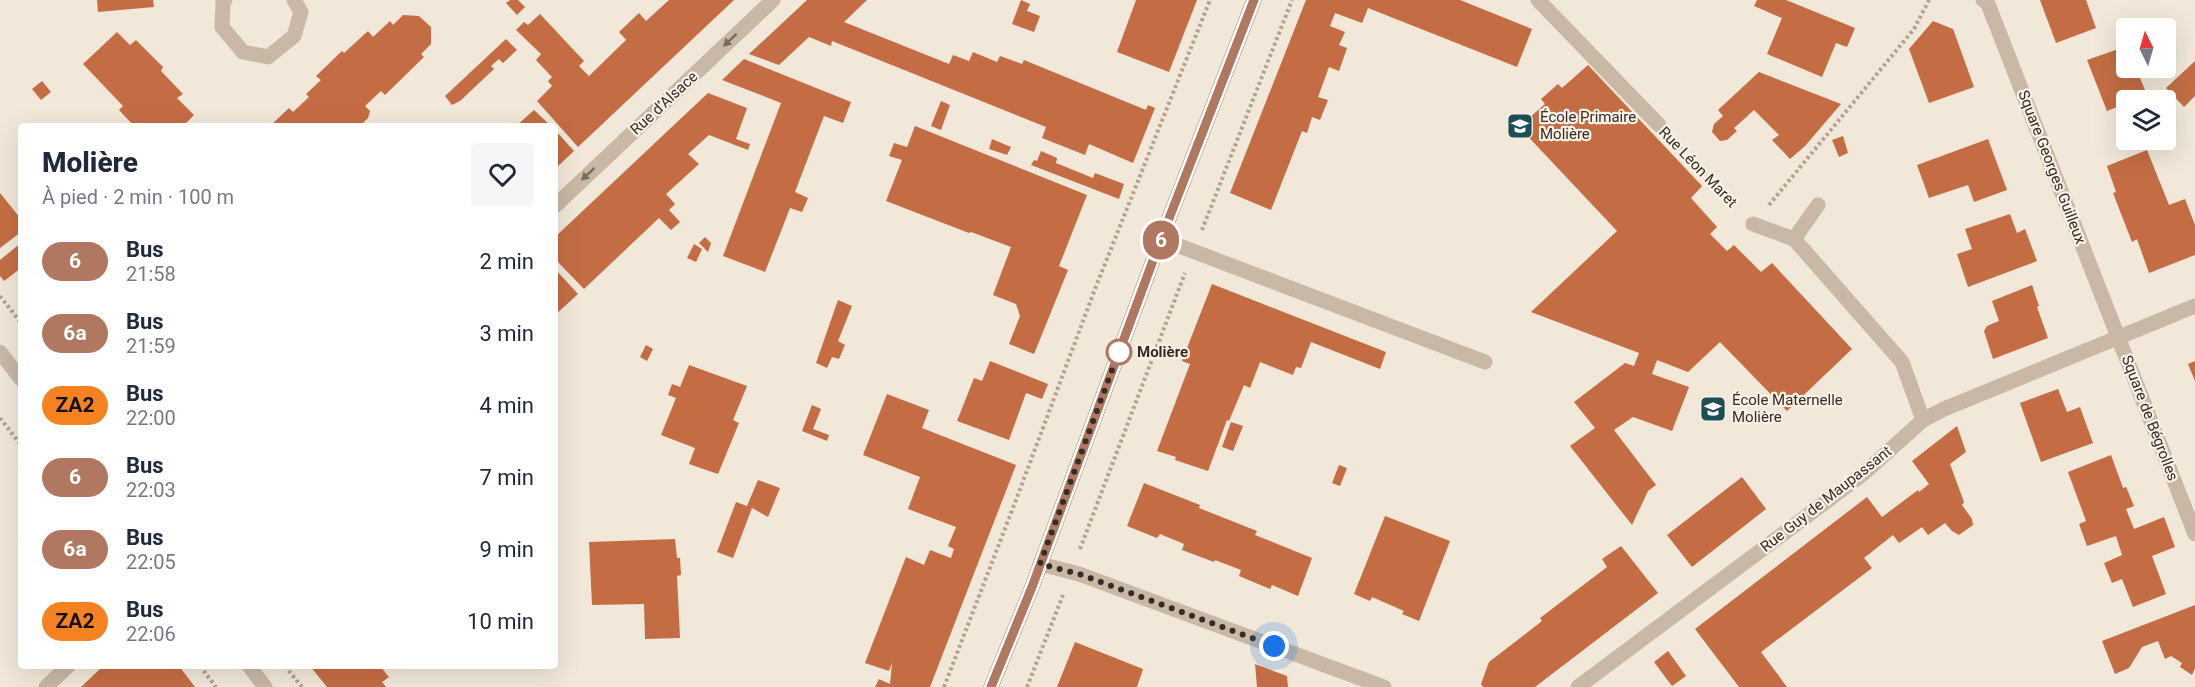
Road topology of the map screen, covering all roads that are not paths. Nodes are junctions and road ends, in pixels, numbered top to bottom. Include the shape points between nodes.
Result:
1 (225, 0) edge
2 (294, 0) edge
3 (773, 0) edge
4 (1254, 0) edge
5 (1538, 0) edge
6 (1983, 0) edge
7 (1659, 125) road end
8 (558, 203) edge
9 (1818, 205) dead end
10 (1753, 224) road end
11 (1161, 239) junction
12 (1794, 239) junction
13 (2195, 306) edge
14 (2119, 336) junction
15 (0, 352) edge
16 (1485, 362) dead end
17 (18, 375) edge
18 (1923, 420) junction
19 (2195, 534) edge
20 (1040, 564) junction
21 (65, 669) edge
22 (251, 669) edge
23 (46, 687) edge
24 (266, 687) edge
25 (991, 687) edge
26 (1384, 687) edge
27 (1578, 687) edge

1 - 2 street via 222,27 243,52 268,57 294,36 301,12
3 -> 8 street, Rue d’Alsace
4 - 11 main road
5 - 7 street, Rue Léon Maret
6 - 14 street, Square Georges Guilleux via 1988,4
9 - 12 street
10 - 12 street
11 - 16 street
11 - 20 main road
12 - 18 street via 1902,362
13 - 14 street, Rue Guy de Maupassant
14 - 18 street, Rue Guy de Maupassant
14 - 19 street, Square de Bégrolles
15 - 17 street
18 - 27 street, Rue Guy de Maupassant via 1863,474
20 - 25 main road
20 - 26 street via 1072,571
21 - 23 street
22 - 24 street

